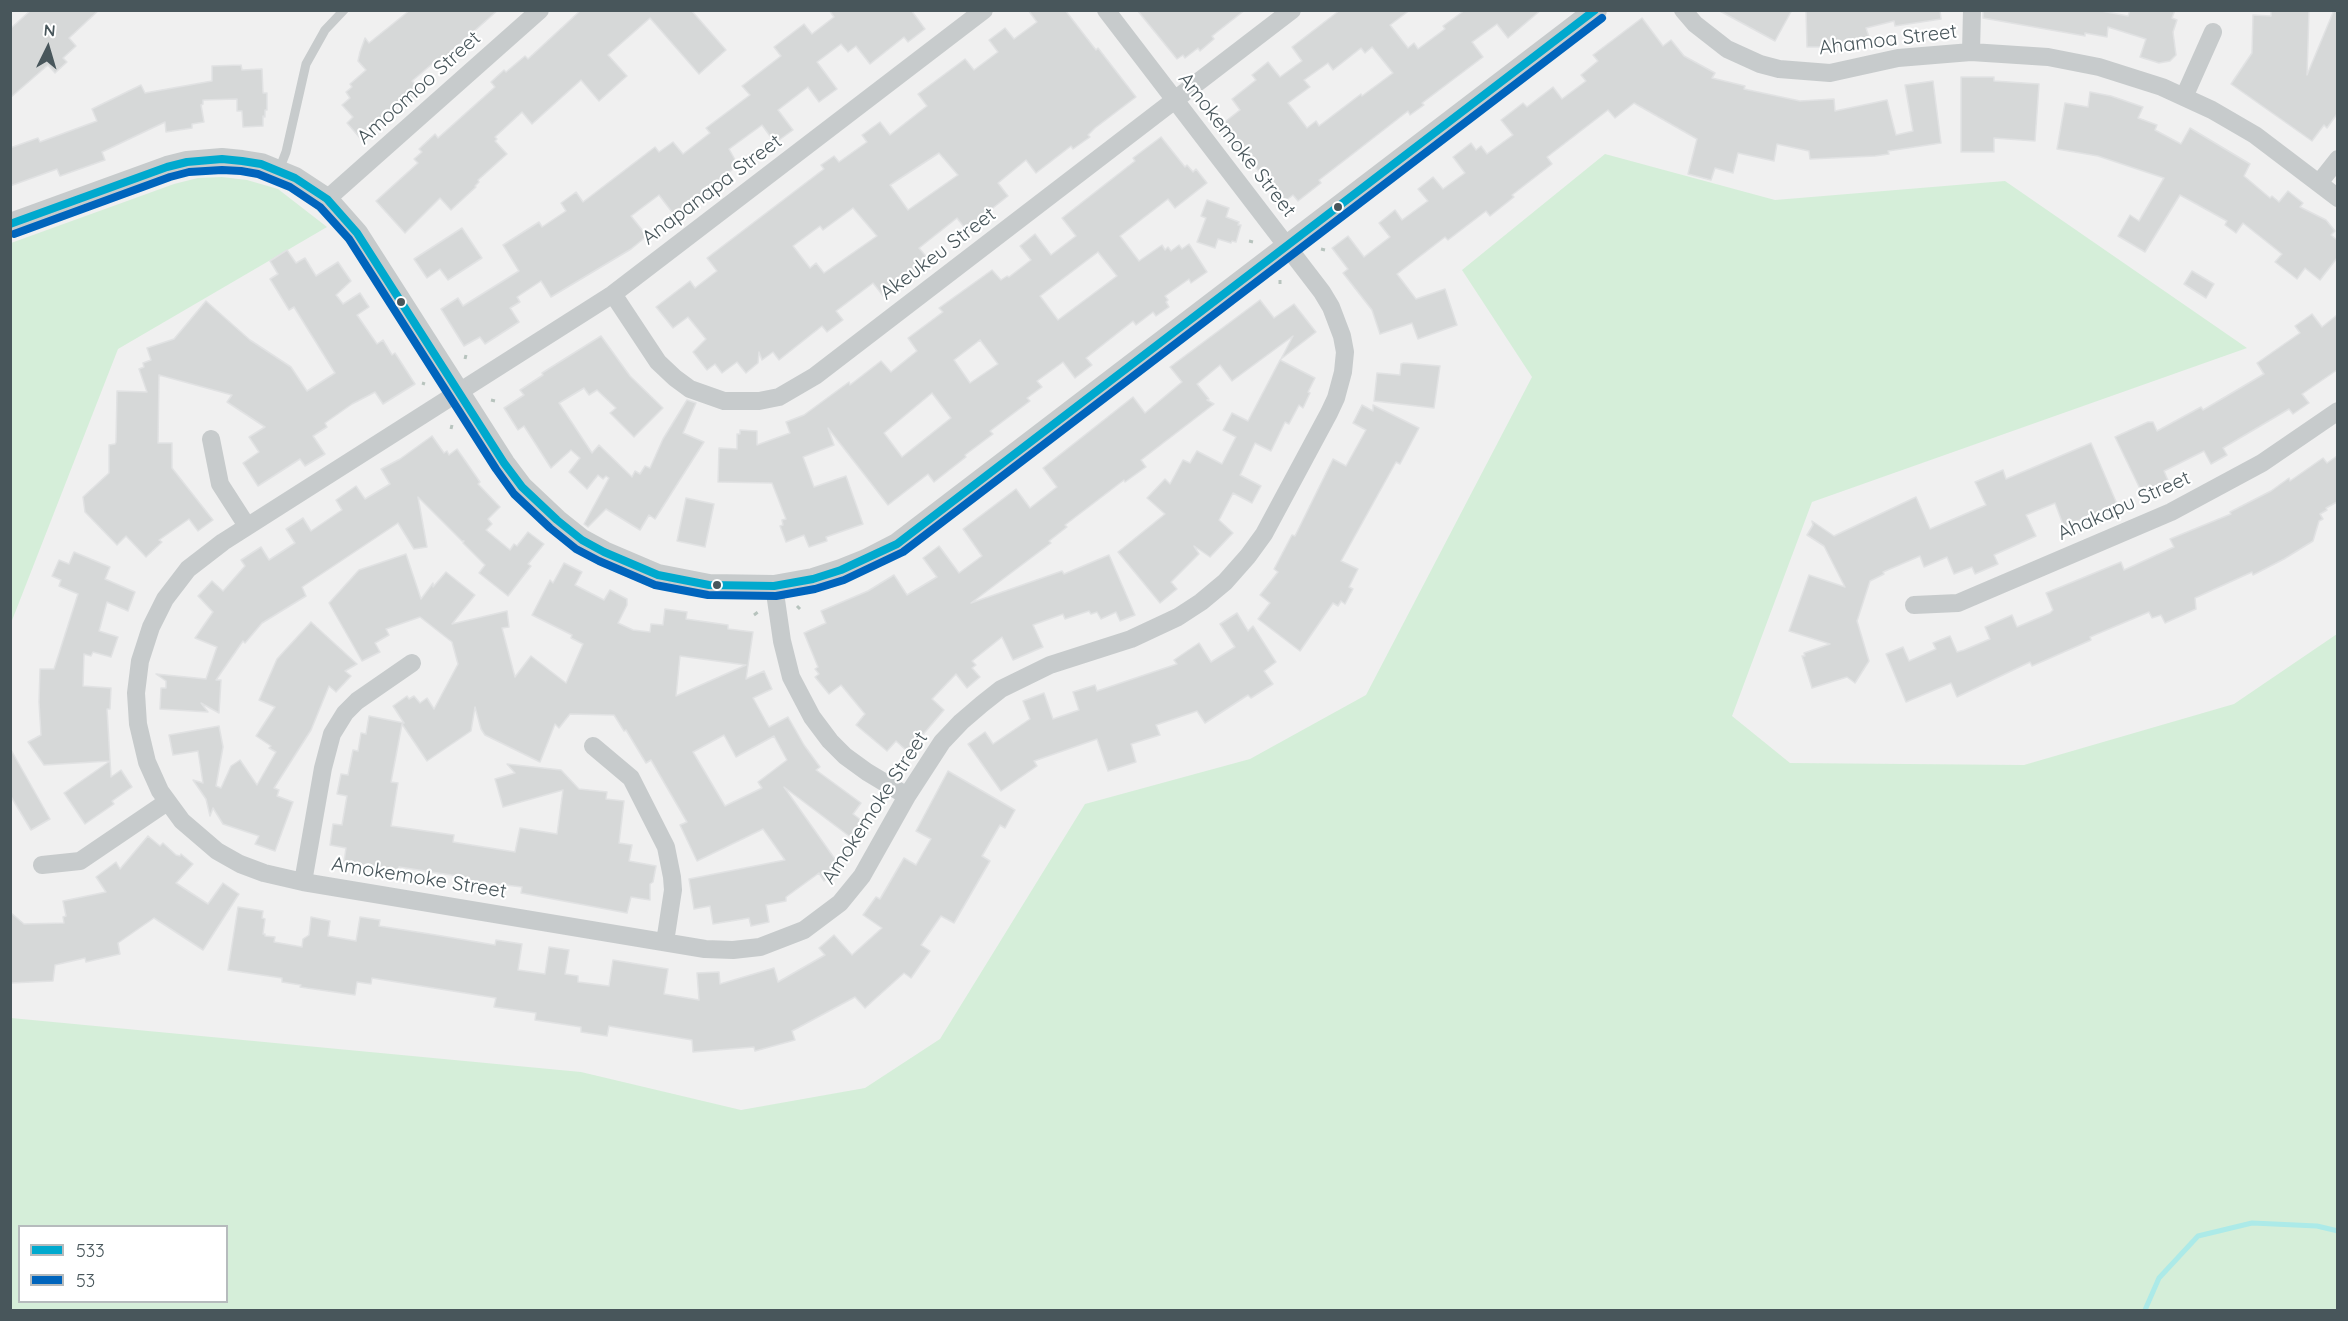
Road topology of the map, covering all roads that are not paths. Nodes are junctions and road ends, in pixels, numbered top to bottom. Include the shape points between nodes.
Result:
1 (344, 10) edge
2 (540, 10) edge
3 (984, 10) edge
4 (1106, 10) edge
5 (1292, 10) edge
6 (1596, 10) edge
7 (1683, 10) edge
8 (1972, 10) edge
9 (2213, 32) dead end
10 (1971, 52) junction
11 (2184, 97) junction
12 (1175, 100) junction
13 (2337, 159) edge
14 (279, 170) junction
15 (2319, 183) junction
16 (2337, 198) edge
17 (327, 199) junction
18 (10, 224) edge
19 (1287, 247) junction
20 (613, 294) junction
21 (458, 392) junction
22 (2337, 411) edge
23 (212, 439) dead end
24 (247, 526) junction
25 (774, 586) junction
26 (1914, 605) dead end
27 (412, 663) dead end
28 (593, 746) dead end
29 (907, 796) junction
30 (166, 801) junction
31 (42, 866) dead end
32 (303, 882) junction
33 (665, 942) junction

1 - 14 lane via 325,30 306,64
2 - 17 street, Amoomoo Street
3 - 20 street, Anapanapa Street
4 - 12 street, Amokemoke Street
5 - 12 street, Akeukeu Street
6 - 19 street
7 - 10 street, Ahamoa Street via 1727,49 1779,69 1830,73 1898,58
8 - 10 street
9 - 11 street
10 - 11 street, Ahamoa Street via 2048,57 2099,67
11 - 15 street, Ahamoa Street via 2255,135
12 - 19 street, Amokemoke Street
12 - 20 street, Akeukeu Street via 815,376 779,397 724,401 690,389 658,362
13 - 15 street
14 - 17 street
14 - 18 street via 222,159 187,162
15 - 16 street, Ahamoa Street
17 - 21 street via 357,233
19 - 25 street via 897,544 842,570
19 - 29 street, Amokemoke Street via 1331,307 1342,336 1344,362 1333,405 1264,534 1225,582 1178,616 1131,639 1050,665 1001,689 942,742
20 - 21 street, Anapanapa Street
21 - 24 street, Amokemoke Street
21 - 25 street via 522,487 582,540 633,566 680,580 709,585
22 - 26 street, Ahakapu Street via 2262,463 2171,512 1958,603
23 - 24 street via 220,484
24 - 30 street, Amokemoke Street via 202,556 181,577 156,613 145,643 137,685 138,724 147,762
25 - 29 street via 791,677 812,717 845,756
27 - 32 street via 357,701 332,734 322,768
28 - 33 street via 631,778 666,847 673,890
29 - 33 street, Amokemoke Street via 852,890 804,930 760,947 733,950
30 - 31 street via 80,861
30 - 32 street, Amokemoke Street via 217,851 264,873
32 - 33 street, Amokemoke Street

